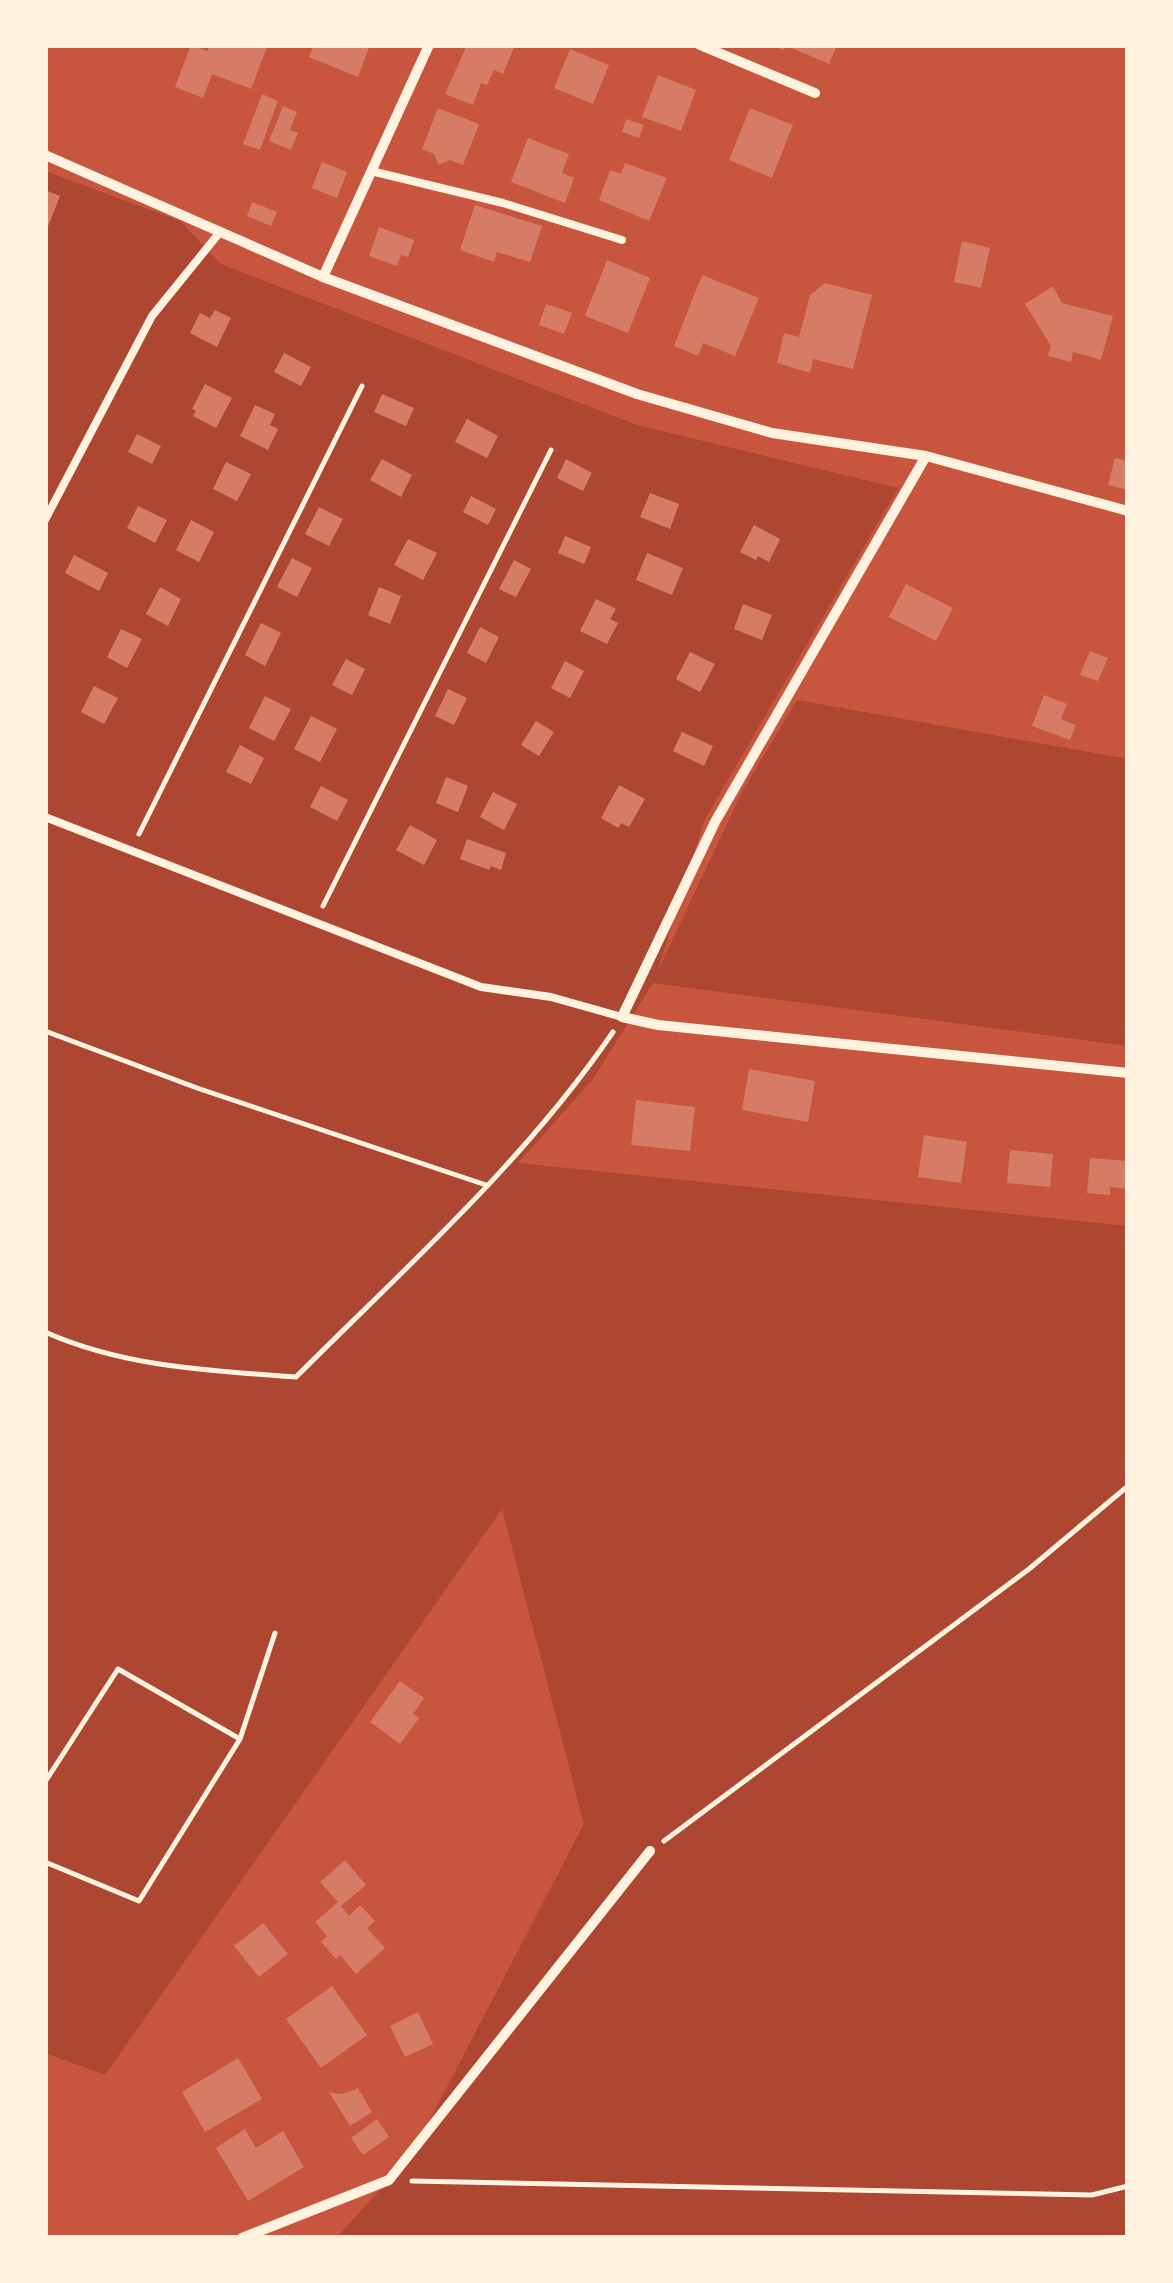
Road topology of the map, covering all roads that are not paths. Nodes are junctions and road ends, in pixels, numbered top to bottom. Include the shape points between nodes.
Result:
1 (429, 45) edge
2 (700, 45) edge
3 (814, 93) dead end
4 (45, 155) edge
5 (372, 171) junction
6 (220, 232) junction
7 (622, 240) dead end
8 (323, 277) junction
9 (926, 456) junction
10 (1128, 511) edge
11 (45, 520) edge
12 (45, 818) edge
13 (622, 1016) junction
14 (1128, 1073) edge
15 (650, 1851) road end
16 (242, 2238) edge

1 - 5 street
2 - 3 street
4 - 6 street
5 - 7 lane
5 - 8 street
6 - 8 street
6 - 11 lane via 152,316
8 - 9 street via 637,394 772,433
9 - 10 street
9 - 13 street via 715,822
12 - 13 lane via 482,987
13 - 14 street
15 - 16 street via 389,2180

